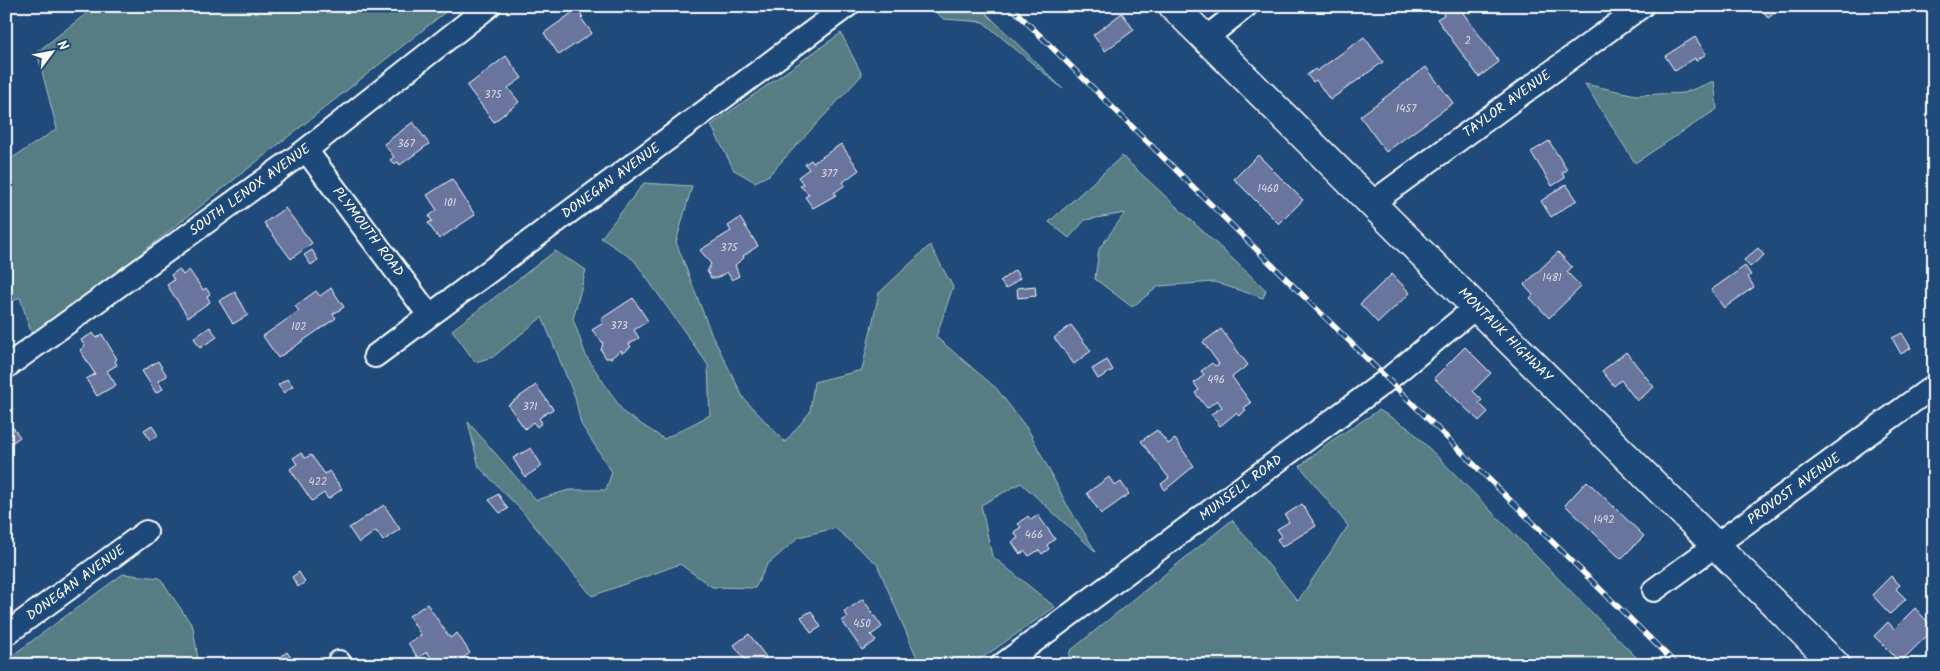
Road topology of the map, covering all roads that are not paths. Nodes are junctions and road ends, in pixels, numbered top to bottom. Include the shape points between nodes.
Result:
1 (489, 6) edge
2 (847, 6) edge
3 (1173, 6) edge
4 (1246, 6) edge
5 (1642, 6) edge
6 (1206, 38) junction
7 (306, 150) junction
8 (1372, 203) junction
9 (1476, 307) junction
10 (430, 314) junction
11 (375, 356) dead end
12 (6, 367) edge
13 (1934, 386) edge
14 (146, 532) dead end
15 (1716, 546) junction
16 (1654, 590) dead end
17 (6, 634) edge
18 (1002, 665) edge
19 (1836, 665) edge

1 - 7 street, SOUTH LENOX AVENUE
2 - 10 street, DONEGAN AVENUE
3 - 6 main road, MONTAUK HIGHWAY
4 - 6 street
5 - 8 street, TAYLOR AVENUE
6 - 8 main road, MONTAUK HIGHWAY
7 - 10 street, PLYMOUTH ROAD
7 - 12 street, SOUTH LENOX AVENUE
8 - 9 main road, MONTAUK HIGHWAY
9 - 15 main road, MONTAUK HIGHWAY
9 - 18 street, MUNSELL ROAD via 1387,380
10 - 11 street, DONEGAN AVENUE
13 - 15 street, PROVOST AVENUE
14 - 17 street, DONEGAN AVENUE
15 - 16 street, PROVOST AVENUE
15 - 19 main road, MONTAUK HIGHWAY

